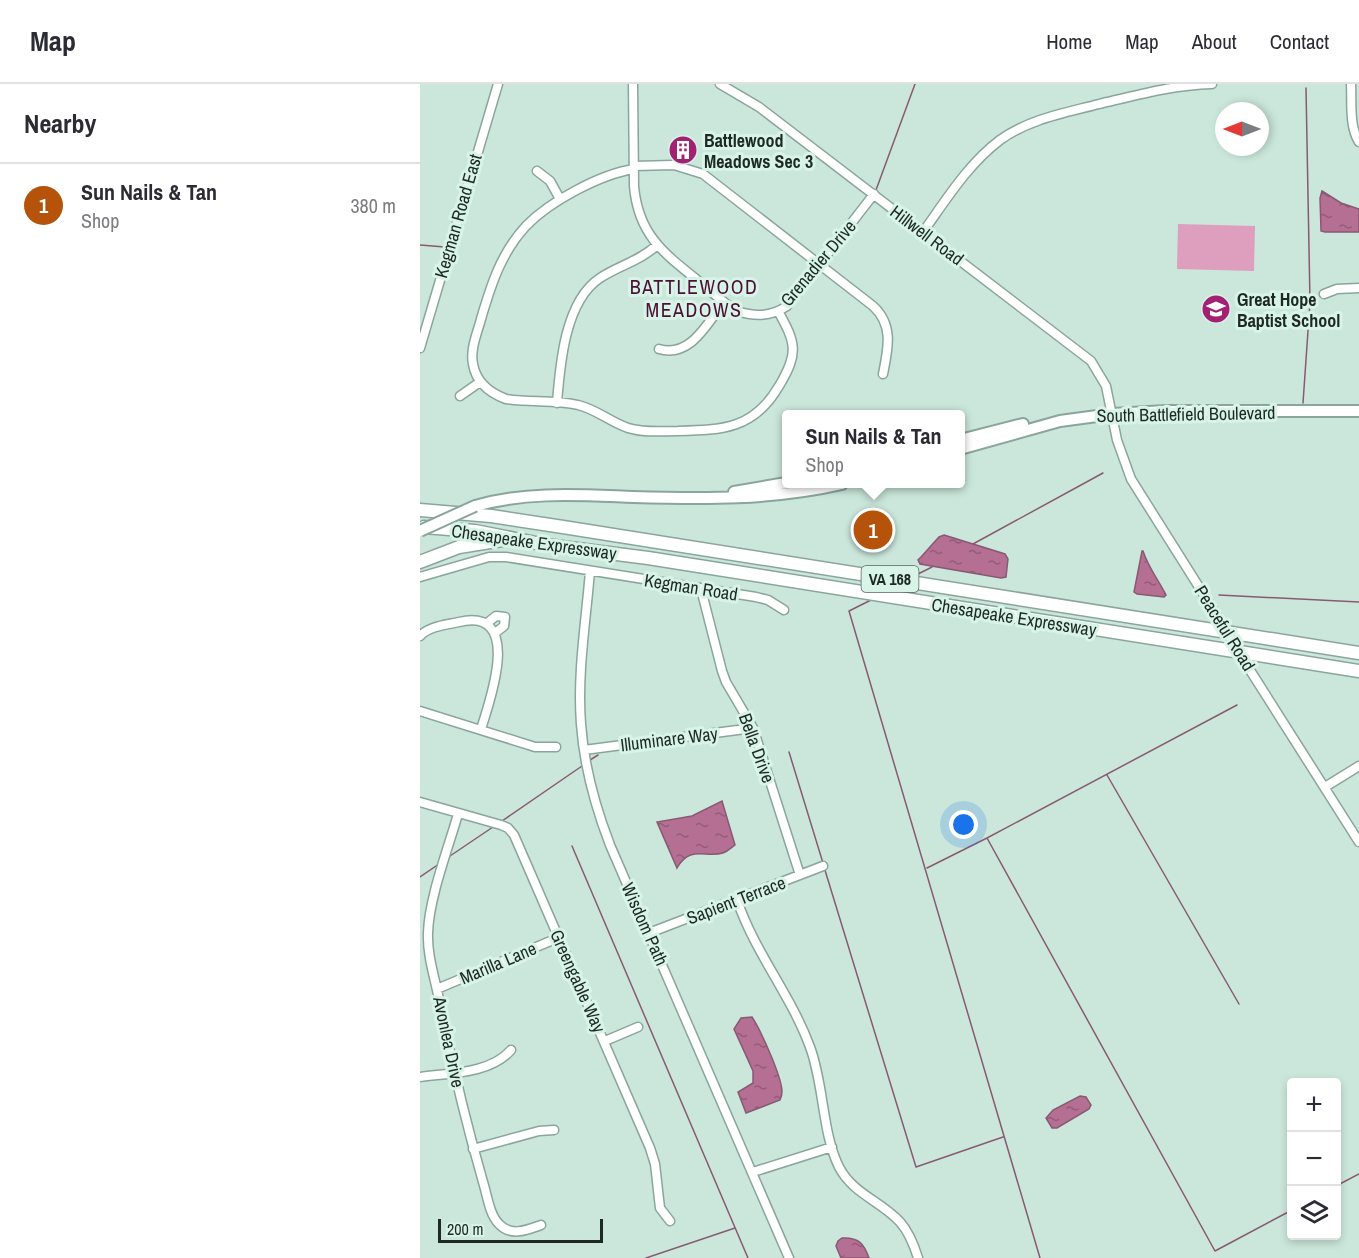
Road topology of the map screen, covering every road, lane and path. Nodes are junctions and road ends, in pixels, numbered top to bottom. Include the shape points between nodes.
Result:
1 (498, 84) edge
2 (633, 84) edge
3 (720, 84) edge
4 (1212, 84) edge
5 (1352, 84) edge
6 (1359, 142) edge
7 (634, 168) junction
8 (537, 171) dead end
9 (874, 194) junction
10 (560, 199) junction
11 (923, 231) junction
12 (657, 245) junction
13 (820, 264) junction
14 (1359, 288) edge
15 (1324, 294) dead end
16 (724, 302) junction
17 (778, 310) junction
18 (420, 348) edge
19 (659, 349) dead end
20 (883, 374) dead end
21 (480, 382) junction
22 (460, 396) dead end
23 (557, 403) junction
24 (1112, 410) junction
25 (1359, 411) edge
26 (965, 439) edge
27 (965, 448) edge
28 (782, 484) edge
29 (811, 488) edge
30 (683, 497) junction
31 (420, 510) edge
32 (420, 529) edge
33 (546, 544) junction
34 (420, 562) edge
35 (590, 571) junction
36 (420, 577) edge
37 (701, 589) junction
38 (784, 610) dead end
39 (487, 623) junction
40 (495, 633) junction
41 (420, 636) edge
42 (1359, 653) edge
43 (1359, 671) edge
44 (420, 711) edge
45 (753, 728) junction
46 (481, 729) junction
47 (556, 747) dead end
48 (584, 750) junction
49 (1359, 766) edge
50 (1325, 787) junction
51 (420, 802) edge
52 (458, 814) junction
53 (1359, 842) edge
54 (823, 866) dead end
55 (800, 875) junction
56 (737, 900) junction
57 (649, 933) junction
58 (560, 938) junction
59 (437, 989) junction
60 (638, 1027) dead end
61 (605, 1041) junction
62 (511, 1050) dead end
63 (454, 1073) junction
64 (420, 1077) edge
65 (554, 1130) dead end
66 (832, 1147) junction
67 (473, 1149) junction
68 (753, 1172) junction
69 (670, 1221) dead end
70 (541, 1225) dead end
71 (789, 1258) edge
72 (918, 1258) edge

1 - 18 street, Kegman Road East
2 - 7 street, Grenadier Drive
3 - 9 street, Hillwell Road via 759,107
4 - 11 street via 1165,88 1044,118 1017,129 981,157
5 - 6 street via 1354,129
7 - 10 street
7 - 12 street, Grenadier Drive via 638,210
7 - 13 street via 674,165 703,174
8 - 10 street via 550,181
9 - 11 street, Hillwell Road
9 - 13 street, Grenadier Drive
10 - 21 street via 514,240 492,281 473,351 473,365
11 - 24 street, Hillwell Road via 1091,361 1104,379
12 - 16 street, Grenadier Drive
12 - 23 street via 600,278 579,300 565,347
13 - 17 street, Grenadier Drive via 793,299
13 - 20 street via 882,316 889,338
14 - 15 street
16 - 17 street, Grenadier Drive via 747,314
16 - 19 street via 690,344 675,351
17 - 23 street via 793,342 790,368 768,403 735,426 720,430 644,431 624,427 581,406
21 - 22 street
21 - 23 street via 506,399
24 - 25 main road, South Battlefield Boulevard via 1173,405
24 - 26 main road, South Battlefield Boulevard via 1069,413
24 - 27 main road, South Battlefield Boulevard
24 - 50 street, Peaceful Road, bridge via 1117,440 1131,479
28 - 30 main road
29 - 30 main road via 755,497
30 - 32 main road, bridge via 525,495 475,506
31 - 42 highway, Chesapeake Expressway / VA 168 via 563,527
32 - 33 highway, Chesapeake Expressway / VA 168 via 475,531
33 - 34 highway via 499,540 459,547
33 - 43 highway, Chesapeake Expressway / VA 168
35 - 36 street, Kegman Road via 506,557
35 - 37 street, Kegman Road
35 - 48 street, Wisdom Path via 580,700
37 - 38 street, Kegman Road via 768,600
37 - 45 street, Bella Drive via 726,682
39 - 40 street
39 - 40 street via 496,616 505,617 504,626
39 - 41 street via 468,620 429,629
40 - 46 street via 493,687
44 - 46 street
45 - 48 street, Illuminare Way
45 - 55 street, Bella Drive
46 - 47 street via 535,747
48 - 57 street, Wisdom Path via 601,821
49 - 50 street
50 - 53 street, Peaceful Road
51 - 52 street, Greengable Way
52 - 58 street, Greengable Way via 511,831
52 - 59 street, Avonlea Drive via 428,927
54 - 55 street, Sapient Terrace
55 - 56 street, Sapient Terrace
56 - 57 street, Sapient Terrace
56 - 66 street via 752,938 797,1014 811,1050
57 - 68 street, Wisdom Path
58 - 59 street, Marilla Lane
58 - 61 street, Greengable Way
59 - 63 street, Avonlea Drive
60 - 61 street
61 - 69 street, Greengable Way via 650,1148 660,1208
62 - 63 street via 493,1064
63 - 64 street
63 - 67 street, Avonlea Drive
65 - 67 street
66 - 68 street
66 - 72 street via 840,1169 854,1187 901,1222
67 - 70 street, Avonlea Drive via 498,1224 518,1232
68 - 71 street, Wisdom Path

